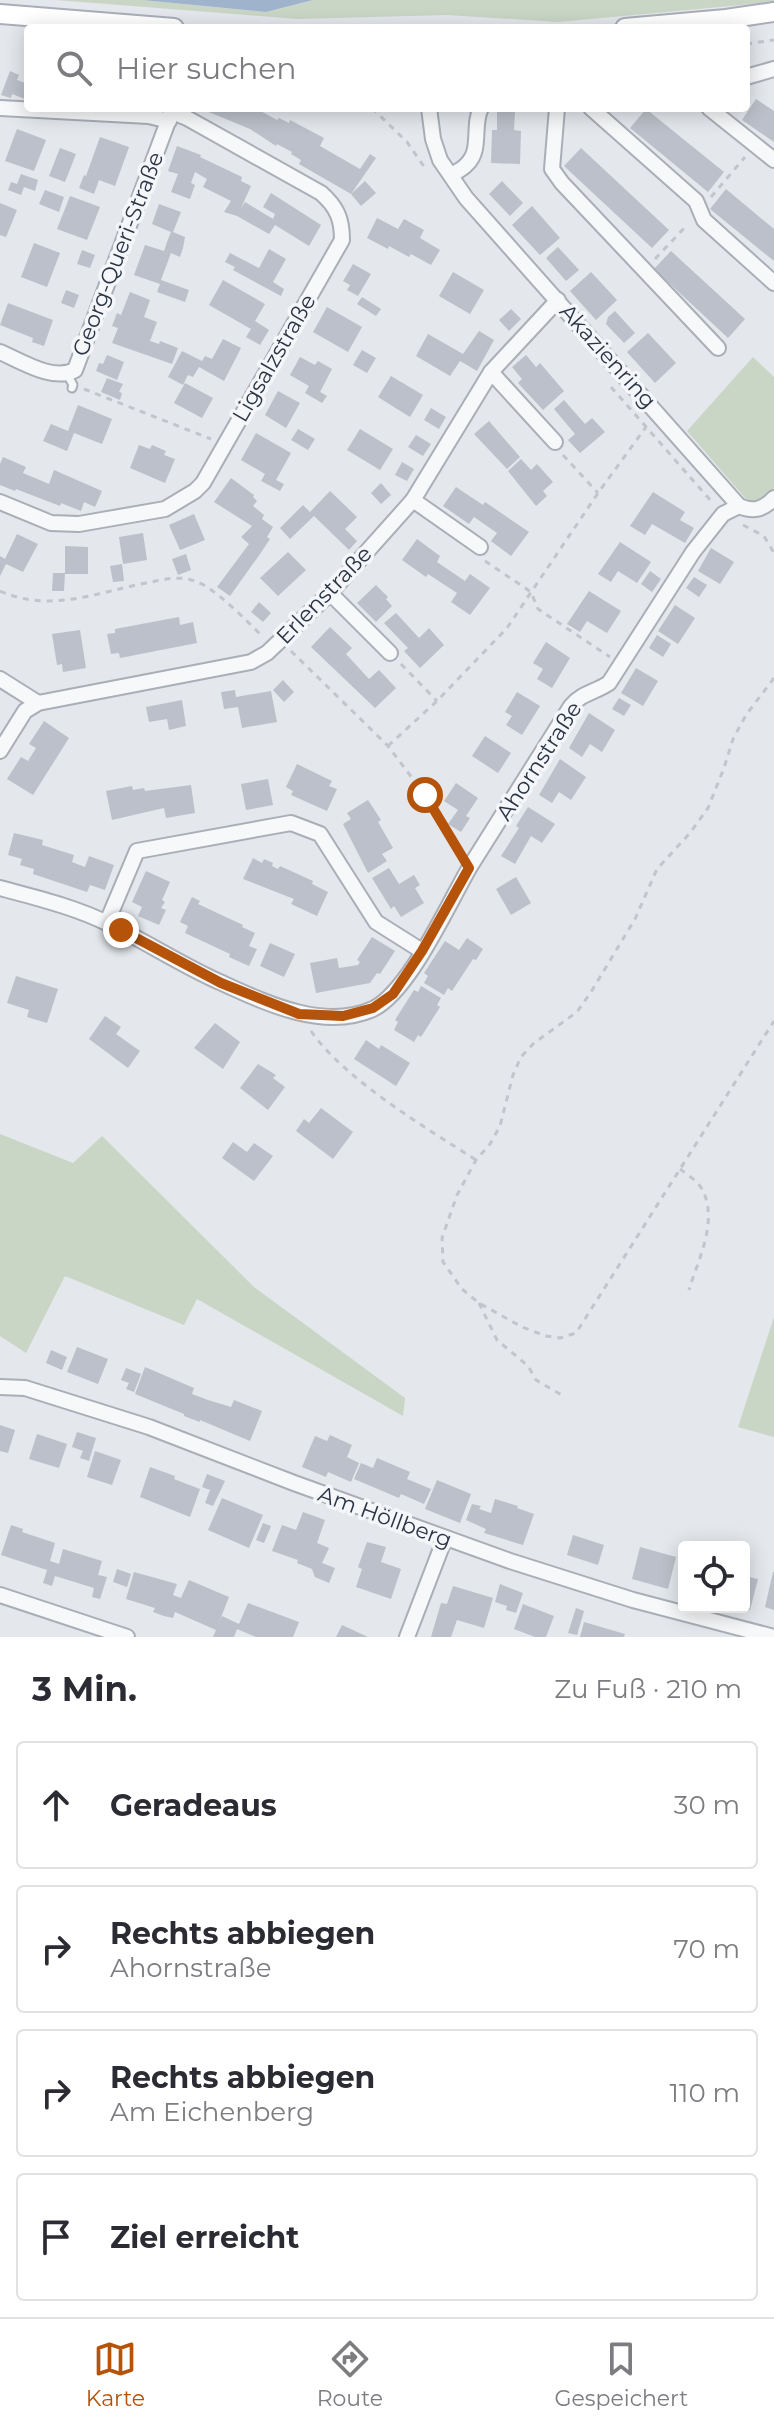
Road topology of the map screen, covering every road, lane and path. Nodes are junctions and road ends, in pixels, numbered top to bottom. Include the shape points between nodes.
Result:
1 (774, 12) edge
2 (0, 14) edge
3 (124, 24) edge
4 (670, 24) edge
5 (774, 40) edge
6 (750, 43) edge
7 (774, 69) edge
8 (750, 76) edge
9 (0, 108) edge
10 (24, 109) edge
11 (74, 112) edge
12 (430, 112) edge
13 (479, 112) edge
14 (557, 112) edge
15 (596, 112) edge
16 (714, 112) edge
17 (171, 114) edge
18 (774, 160) edge
19 (451, 175) junction
20 (774, 283) edge
21 (558, 300) junction
22 (718, 348) dead end
23 (0, 352) edge
24 (491, 372) junction
25 (70, 382) junction
26 (657, 411) junction
27 (555, 442) joint
28 (224, 445) junction
29 (598, 493) junction
30 (774, 498) edge
31 (413, 500) junction
32 (0, 502) edge
33 (739, 506) junction
34 (480, 547) joint
35 (0, 591) edge
36 (531, 592) junction
37 (330, 593) junction
38 (277, 643) junction
39 (390, 653) joint
40 (622, 664) junction
41 (774, 678) edge
42 (0, 679) edge
43 (437, 701) junction
44 (38, 703) junction
45 (388, 746) junction
46 (0, 751) edge
47 (469, 868) junction
48 (0, 888) edge
49 (107, 922) junction
50 (422, 951) junction
51 (299, 1014) junction
52 (774, 1021) edge
53 (476, 1160) junction
54 (680, 1169) junction
55 (689, 1290) dead end
56 (479, 1303) junction
57 (0, 1387) edge
58 (565, 1397) dead end
59 (445, 1538) junction
60 (0, 1595) edge
61 (98, 1633) edge
62 (127, 1637) edge
63 (407, 1637) edge
64 (774, 1637) edge

1 - 4 main road
2 - 3 main road
5 - 6 path
7 - 8 street
9 - 10 street, Ligsalzstraße
11 - 17 street, Ligsalzstraße
12 - 19 street, Akazienring via 440,160
13 - 19 street via 469,163
14 - 22 street via 552,169
15 - 20 street via 696,201 704,220
16 - 18 street
17 - 25 street, Georg-Queri-Straße
17 - 28 street, Ligsalzstraße via 321,193 342,222 342,240
19 - 21 street, Akazienring
21 - 24 street, Erlenstraße
21 - 26 street, Akazienring
23 - 25 street, Georg-Queri-Straße
24 - 27 street
24 - 31 street, Erlenstraße
25 - 28 path
26 - 29 path
26 - 33 street, Akazienring
27 - 29 path
28 - 32 street, Ligsalzstraße via 203,483 165,509 79,524 51,523
29 - 36 path
30 - 33 street via 751,511
31 - 34 street
31 - 37 street, Erlenstraße
33 - 40 street, Ahornstraße via 723,514 693,552
34 - 36 path via 481,558
35 - 38 path via 37,602 60,602 172,578 196,581
36 - 40 path via 538,609
36 - 43 path via 507,628
37 - 38 street, Erlenstraße
37 - 39 street
38 - 44 street, Erlenstraße via 251,662
38 - 45 path
39 - 43 path
40 - 47 street, Ahornstraße via 609,683 579,696 571,706
41 - 53 path via 733,739 708,808 657,869 635,919 591,992 577,1012 521,1057 500,1126
42 - 44 street
43 - 45 path
44 - 46 street via 25,711
45 - 47 path
47 - 50 street, Ahornstraße
48 - 49 street
49 - 50 street via 137,851 291,823 320,834 376,922
49 - 51 street via 221,983
50 - 51 street, Ahornstraße via 393,994 373,1008 343,1016
51 - 53 path via 319,1043 358,1078
52 - 54 path
53 - 56 path via 457,1195 441,1250 462,1289
54 - 55 path via 702,1188 709,1211
54 - 56 path via 576,1333 546,1336
56 - 58 path via 497,1340 528,1366 536,1380
57 - 59 street, Am Höllberg via 25,1388 149,1427
59 - 63 street
59 - 64 street, Am Höllberg via 633,1600
60 - 61 street
61 - 62 street

